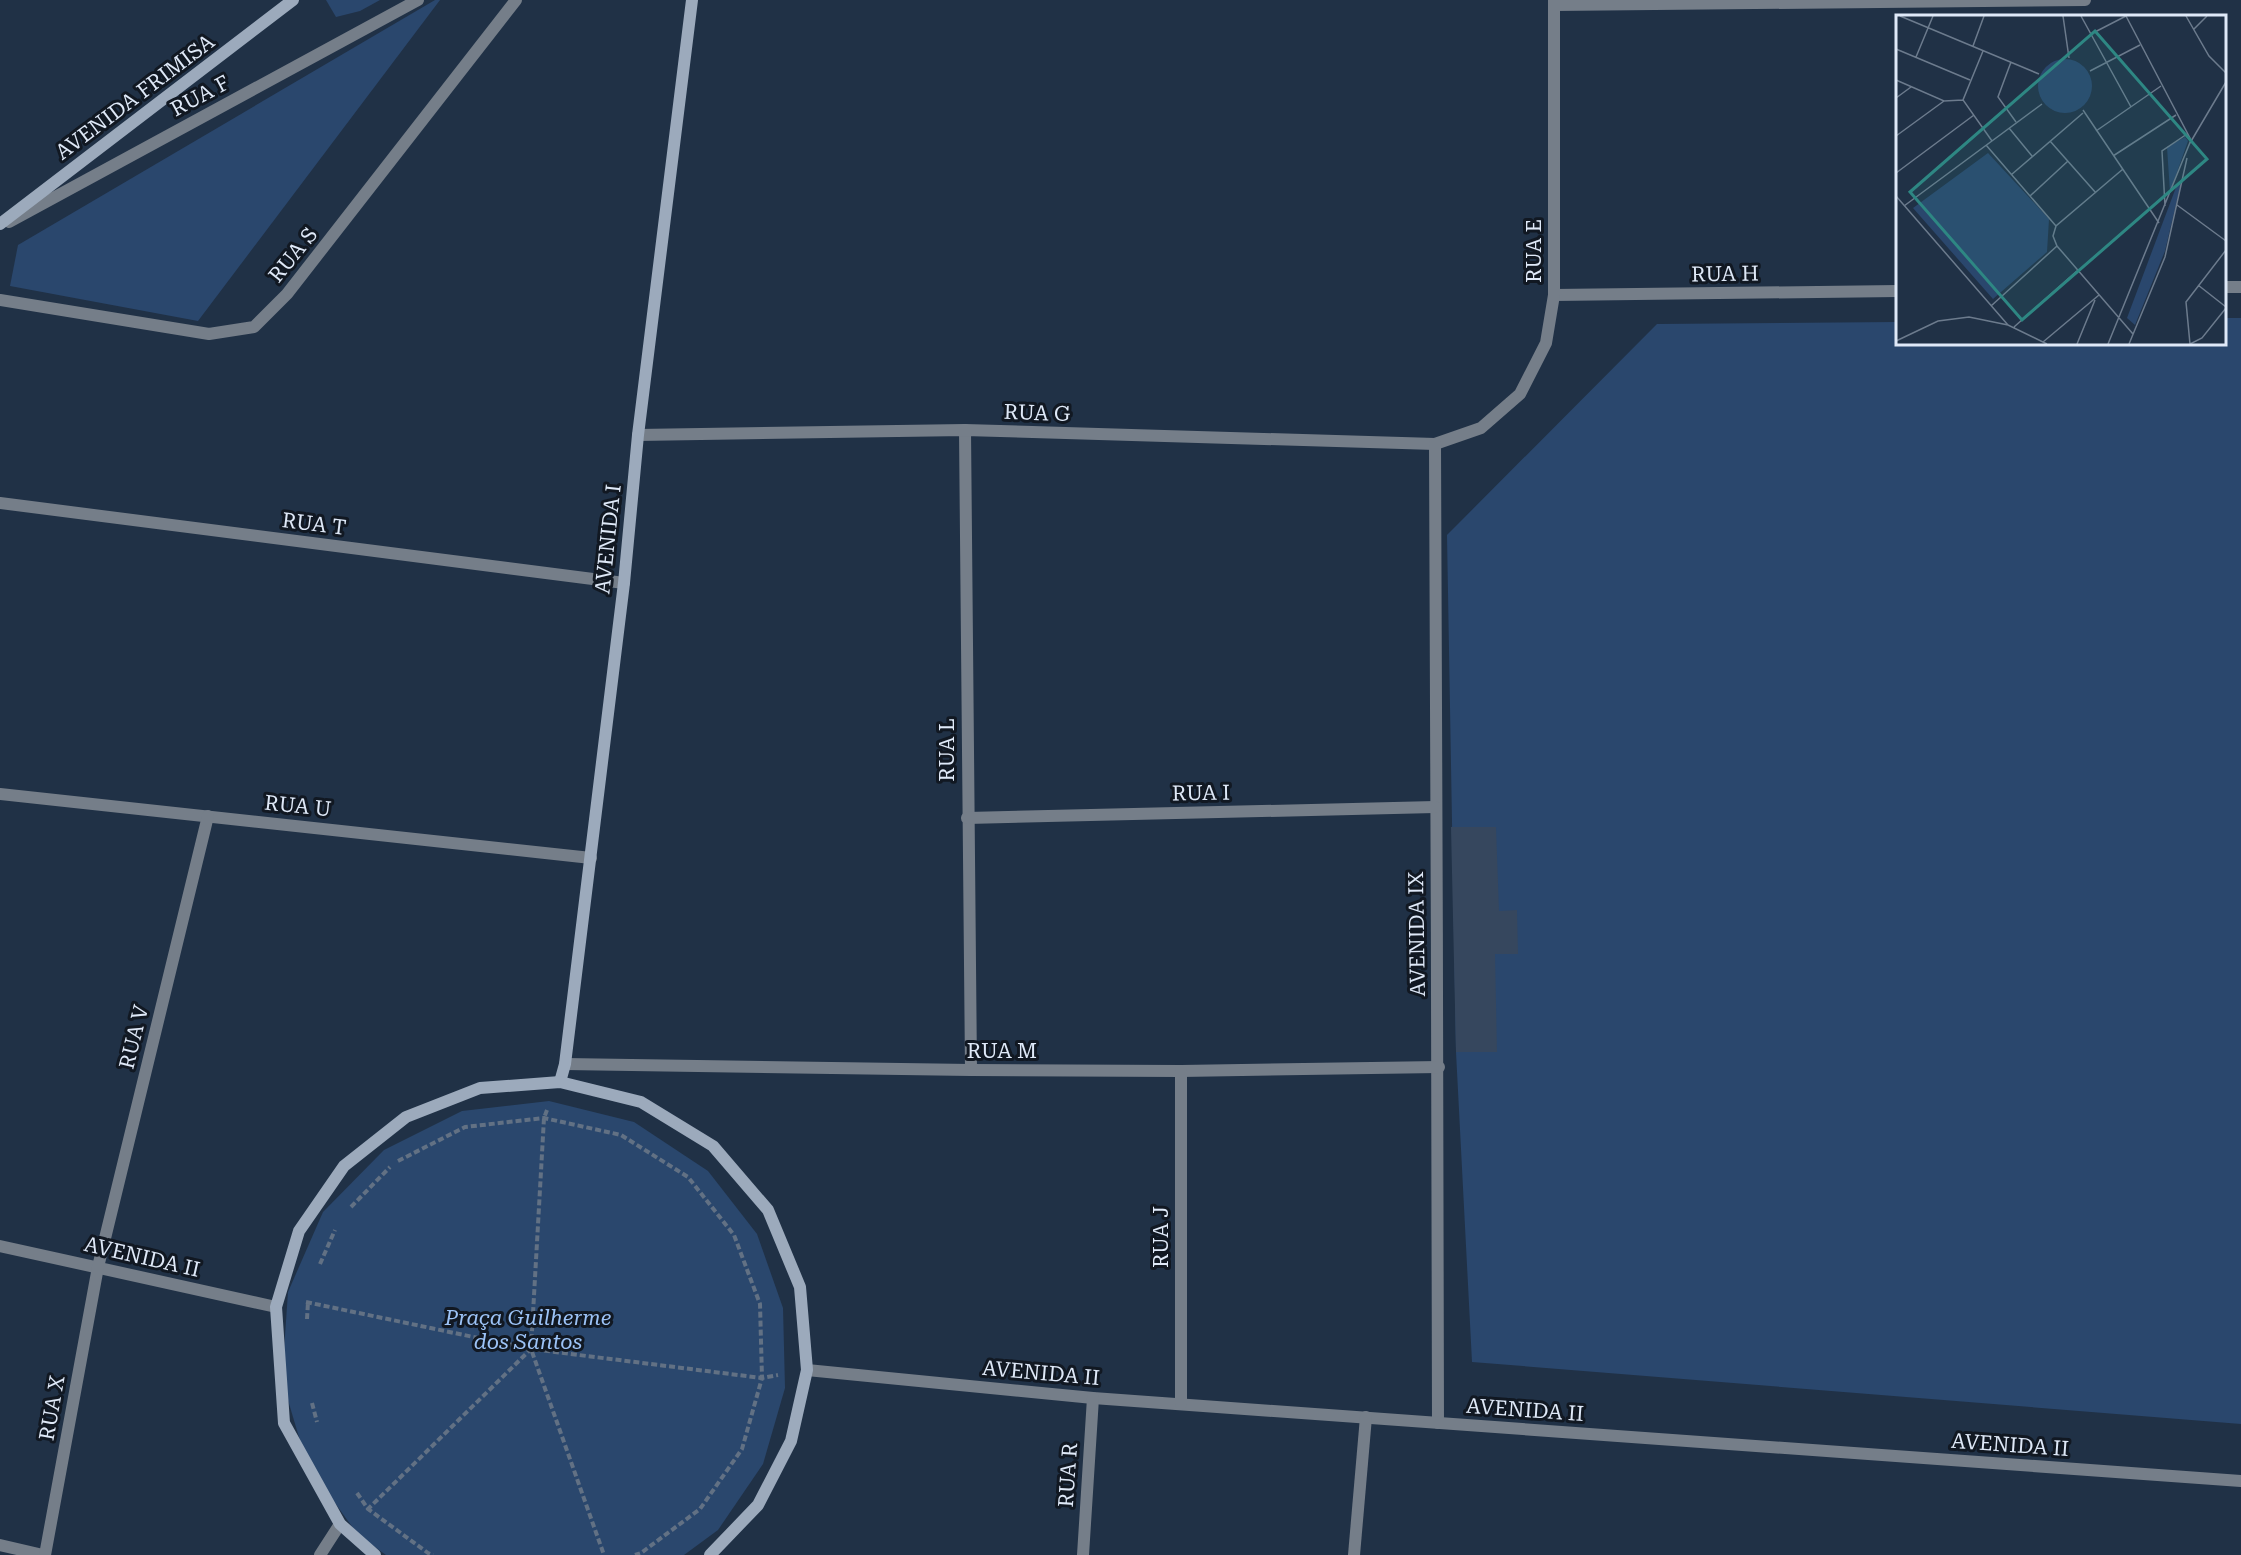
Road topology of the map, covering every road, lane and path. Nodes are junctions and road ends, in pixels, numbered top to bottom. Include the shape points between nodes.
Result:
1 (293, 0) edge
2 (418, 0) edge
3 (516, 0) edge
4 (692, 0) edge
5 (2085, 0) edge
6 (1554, 3) edge
7 (0, 226) edge
8 (1896, 291) edge
9 (1554, 295) junction
10 (0, 300) edge
11 (965, 430) junction
12 (638, 435) junction
13 (1435, 444) junction
14 (0, 503) edge
15 (624, 583) junction
16 (0, 794) edge
17 (1435, 807) junction
18 (208, 816) junction
19 (967, 818) junction
20 (591, 858) junction
21 (565, 1064) junction
22 (1438, 1067) junction
23 (971, 1070) junction
24 (1181, 1071) junction
25 (560, 1082) junction
26 (544, 1118) junction
27 (348, 1210) dead end
28 (336, 1229) dead end
29 (0, 1246) edge
30 (98, 1268) junction
31 (318, 1269) dead end
32 (308, 1296) dead end
33 (308, 1302) junction
34 (276, 1307) junction
35 (306, 1324) dead end
36 (531, 1349) junction
37 (807, 1370) junction
38 (762, 1378) junction
39 (1093, 1398) junction
40 (312, 1401) dead end
41 (1181, 1404) junction
42 (1365, 1416) junction
43 (317, 1423) dead end
44 (1438, 1423) junction
45 (2241, 1481) edge
46 (355, 1491) dead end
47 (368, 1509) junction
48 (340, 1524) junction
49 (0, 1545) edge
50 (44, 1555) edge
51 (321, 1555) edge
52 (375, 1555) edge
53 (433, 1555) edge
54 (604, 1555) edge
55 (635, 1555) edge
56 (710, 1555) edge
57 (1083, 1555) edge
58 (1354, 1555) edge

1 - 7 street, AVENIDA FRIMISA
2 - 7 street, RUA F
3 - 10 street, RUA S via 287,294 254,327 208,334
4 - 12 street, AVENIDA I
5 - 6 street
6 - 9 street, RUA E
8 - 9 street, RUA H
9 - 13 street, RUA E via 1546,343 1520,394 1481,428
11 - 12 street, RUA G
11 - 13 street, RUA G
11 - 19 street, RUA L
12 - 15 street, AVENIDA I
13 - 17 street, AVENIDA IX
14 - 15 street, RUA T
15 - 20 street, AVENIDA I
16 - 18 street, RUA U
17 - 19 street, RUA I
17 - 22 street, AVENIDA IX
18 - 20 street, RUA U
18 - 30 street, RUA V
19 - 23 street, RUA L
20 - 21 street, AVENIDA I
21 - 23 street, RUA M
21 - 25 street, AVENIDA I
22 - 24 street, RUA M
22 - 44 street, AVENIDA IX
23 - 24 street, RUA M
24 - 41 street, RUA J
25 - 26 path
25 - 34 street via 480,1088 406,1117 388,1131 344,1166 299,1231
25 - 37 street via 641,1102 713,1146 768,1210 800,1287
26 - 27 path via 465,1127 396,1162
26 - 36 path
26 - 38 path via 621,1135 688,1177 734,1235 760,1304
28 - 31 path
29 - 30 street, AVENIDA II
30 - 34 street, AVENIDA II
30 - 50 street, RUA X
32 - 33 path
33 - 34 path
33 - 35 path
33 - 36 path
34 - 48 street via 284,1423
36 - 38 path
36 - 47 path
36 - 54 path
37 - 38 path
37 - 39 street, AVENIDA II
37 - 56 street via 791,1441 758,1505
38 - 55 path via 742,1449 700,1509
39 - 41 street, AVENIDA II
39 - 57 street, RUA R
40 - 43 path
41 - 42 street, AVENIDA II
42 - 44 street, AVENIDA II
42 - 58 street
44 - 45 street, AVENIDA II
46 - 47 path
47 - 48 path
47 - 53 path
48 - 51 street
48 - 52 street
49 - 50 street

